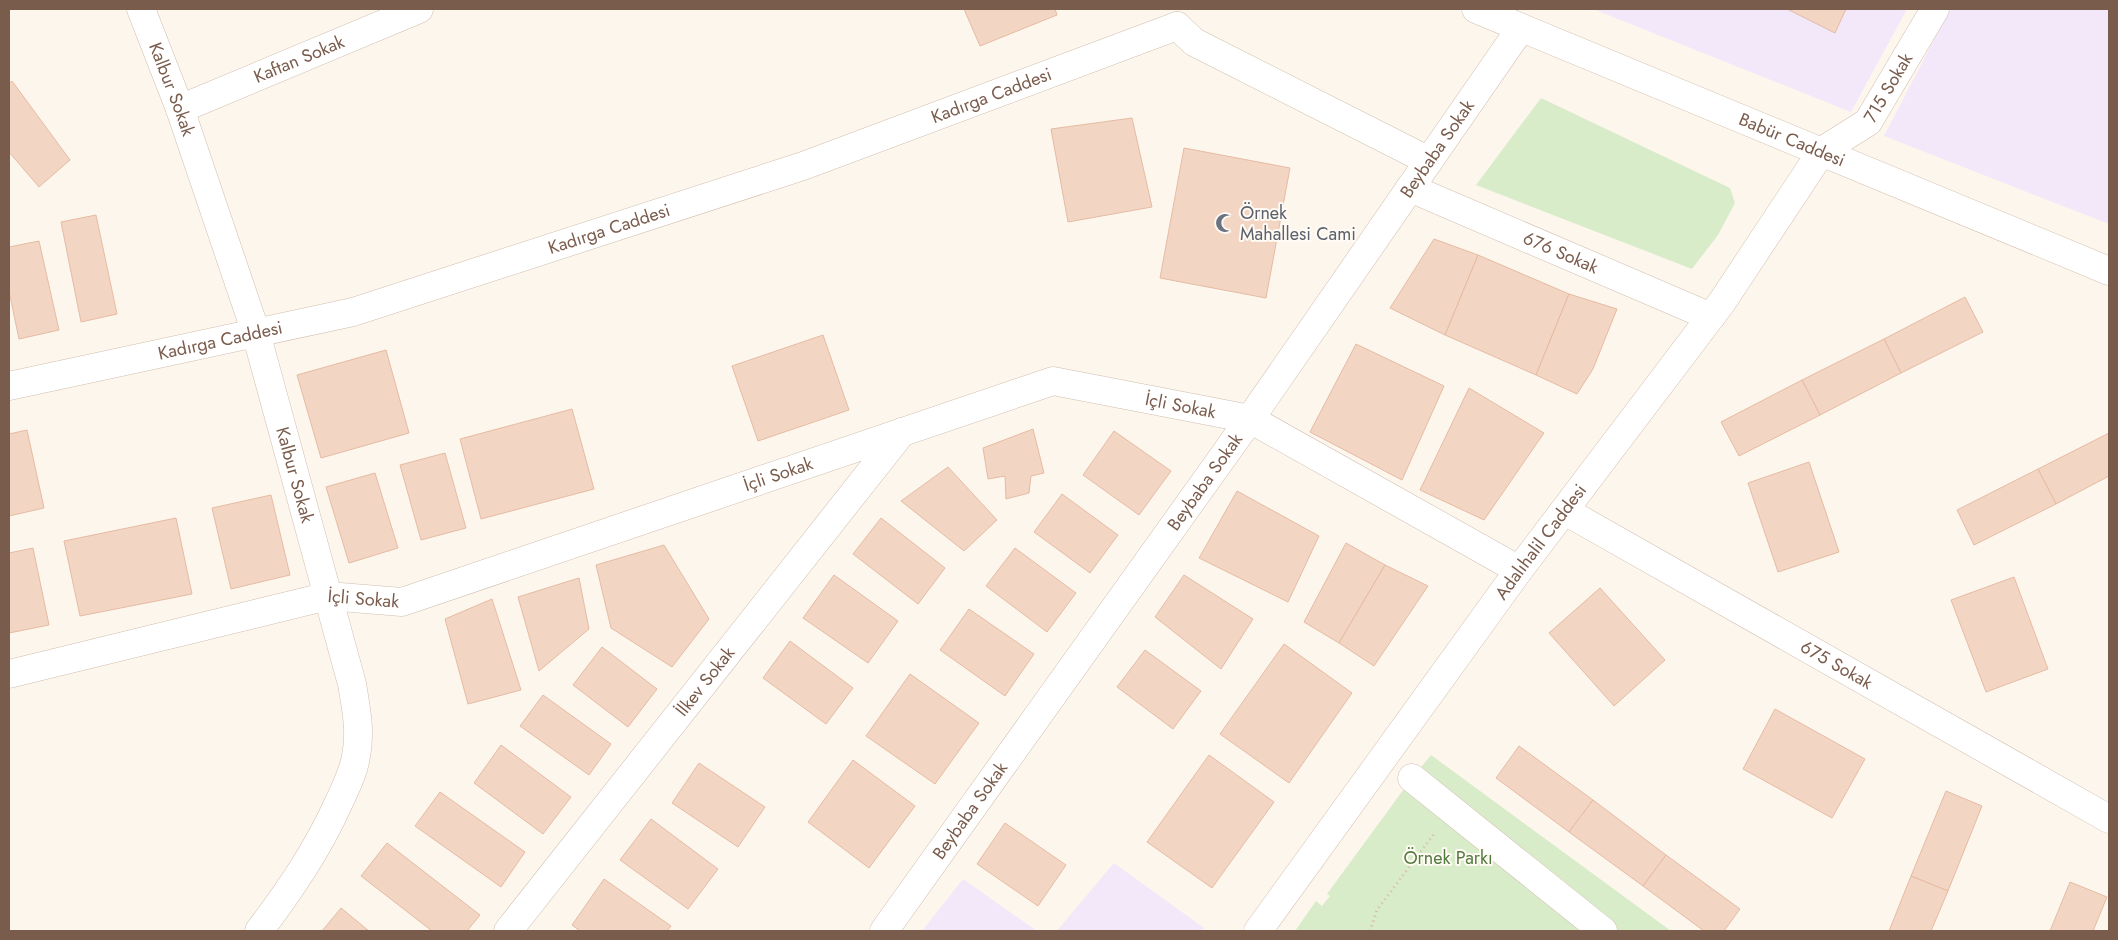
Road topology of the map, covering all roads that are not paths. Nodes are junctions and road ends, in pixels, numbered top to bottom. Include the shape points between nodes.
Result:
1 (141, 9) edge
2 (419, 9) edge
3 (1476, 9) edge
4 (1935, 9) edge
5 (1175, 17) edge
6 (1521, 28) junction
7 (180, 109) junction
8 (1822, 151) junction
9 (1430, 161) junction
10 (1410, 188) junction
11 (2109, 270) edge
12 (1711, 317) junction
13 (256, 333) junction
14 (9, 386) edge
15 (1250, 418) junction
16 (902, 432) junction
17 (1565, 511) junction
18 (1519, 570) junction
19 (328, 596) junction
20 (9, 674) edge
21 (1412, 778) dead end
22 (2109, 819) edge
23 (259, 931) edge
24 (508, 931) edge
25 (884, 931) edge
26 (1258, 931) edge
27 (1603, 931) edge

1 - 7 street, Kalbur Sokak
2 - 7 street, Kaftan Sokak
3 - 6 street, Babür Caddesi
4 - 8 street, 715 Sokak via 1868,122
5 - 9 street via 1194,42
5 - 13 street, Kadırga Caddesi via 803,166 353,312
6 - 8 street, Babür Caddesi
6 - 9 street, Beybaba Sokak
7 - 13 street, Kalbur Sokak
8 - 11 street, Babür Caddesi
8 - 12 street, Adalıhalil Caddesi
9 - 10 street, Beybaba Sokak
10 - 12 street, 676 Sokak
10 - 15 street, Beybaba Sokak
12 - 17 street, Adalıhalil Caddesi
13 - 14 street, Kadırga Caddesi
13 - 19 street, Kalbur Sokak
15 - 16 street, İçli Sokak via 1053,381
15 - 18 street, İçli Sokak
15 - 25 street, Beybaba Sokak
16 - 19 street, İçli Sokak via 402,602
16 - 24 street, İlkev Sokak
17 - 18 street, Adalıhalil Caddesi
17 - 22 street, 675 Sokak
18 - 26 street, Adalıhalil Caddesi
19 - 20 street, İçli Sokak
19 - 23 street, Kalbur Sokak via 352,684 359,724 356,756 348,782 316,849
21 - 27 street

